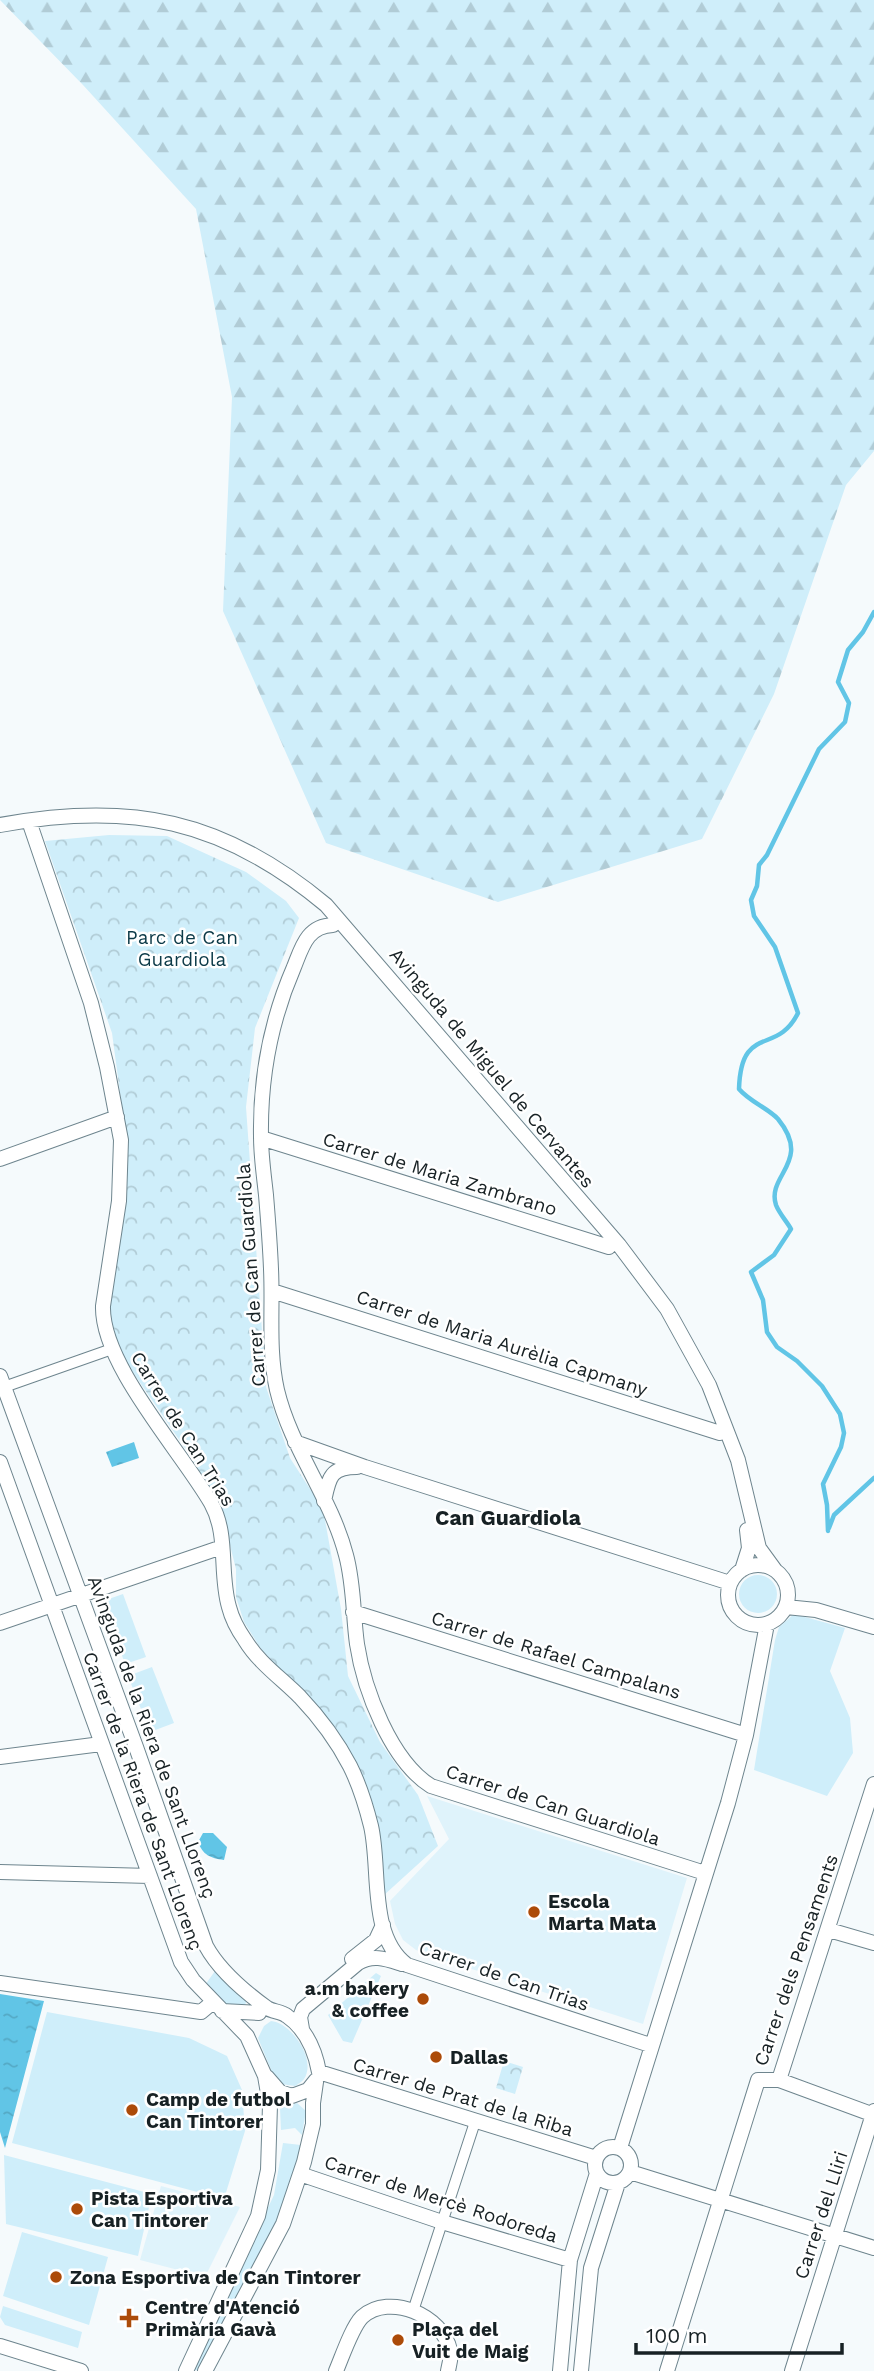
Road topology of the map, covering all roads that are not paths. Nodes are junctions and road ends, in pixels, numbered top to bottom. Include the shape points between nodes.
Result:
1 (0, 825) edge
2 (31, 827) junction
3 (0, 833) edge
4 (333, 925) junction
5 (117, 1117) junction
6 (261, 1138) junction
7 (0, 1159) edge
8 (609, 1247) junction
9 (272, 1290) junction
10 (112, 1349) junction
11 (2, 1382) edge
12 (720, 1433) junction
13 (295, 1442) junction
14 (0, 1462) edge
15 (365, 1467) junction
16 (3, 1480) edge
17 (324, 1501) junction
18 (222, 1547) junction
19 (742, 1570) junction
20 (775, 1570) junction
21 (730, 1583) junction
22 (81, 1596) junction
23 (51, 1607) junction
24 (786, 1607) junction
25 (353, 1612) junction
26 (0, 1623) edge
27 (767, 1624) junction
28 (874, 1627) edge
29 (746, 1735) junction
30 (101, 1744) junction
31 (0, 1757) edge
32 (874, 1784) edge
33 (0, 1872) edge
34 (705, 1873) junction
35 (150, 1876) junction
36 (383, 1925) junction
37 (829, 1930) junction
38 (874, 1943) edge
39 (407, 1965) junction
40 (0, 1983) edge
41 (213, 2008) junction
42 (269, 2011) junction
43 (302, 2029) junction
44 (247, 2036) junction
45 (650, 2045) junction
46 (265, 2076) junction
47 (317, 2077) junction
48 (779, 2080) junction
49 (874, 2113) edge
50 (475, 2122) junction
51 (620, 2148) junction
52 (596, 2158) junction
53 (630, 2172) junction
54 (300, 2174) junction
55 (597, 2174) junction
56 (618, 2183) junction
57 (720, 2200) junction
58 (442, 2222) junction
59 (834, 2236) junction
60 (874, 2248) edge
61 (570, 2260) junction
62 (412, 2311) junction
63 (0, 2346) edge
64 (81, 2371) edge
65 (186, 2371) edge
66 (205, 2371) edge
67 (336, 2371) edge
68 (448, 2371) edge
69 (560, 2371) edge
70 (581, 2371) edge
71 (667, 2371) edge
72 (792, 2371) edge

1 - 20 street, Avinguda de Miguel de Cervantes via 91,815 174,822 261,858 326,905 657,1295 715,1399 738,1460 759,1548
2 - 3 street, Avinguda de Miguel de Cervantes
2 - 4 street, Avinguda de Miguel de Cervantes via 58,822 135,824 197,838 267,871 307,899
2 - 5 street, Carrer de Can Trias via 91,1003
4 - 6 street, Carrer de Can Guardiola via 308,935 280,1003 263,1082
4 - 8 street, Avinguda de Miguel de Cervantes
5 - 7 street
5 - 10 street, Carrer de Can Trias via 121,1169 103,1317
6 - 8 street, Carrer de Maria Zambrano
6 - 9 street, Carrer de Can Guardiola
8 - 12 street, Avinguda de Miguel de Cervantes via 667,1323 699,1379
9 - 12 street, Carrer de Maria Aurèlia Capmany
9 - 13 street, Carrer de Can Guardiola via 274,1368
10 - 11 street
10 - 18 street, Carrer de Can Trias via 212,1505
11 - 22 street, Avinguda de la Riera de Sant Llorenç
12 - 19 street, Avinguda de Miguel de Cervantes via 748,1539
13 - 15 street
13 - 17 street, Carrer de Can Guardiola
14 - 16 street, Carrer de la Riera de Sant Llorenç
15 - 17 street via 346,1467 334,1473
15 - 21 street
16 - 23 street, Carrer de la Riera de Sant Llorenç
17 - 25 street, Carrer de Can Guardiola via 346,1552
18 - 22 street
18 - 36 street, Carrer de Can Trias via 229,1606 246,1643 302,1699 350,1767 372,1827
19 - 20 street via 755,1564
19 - 21 street
20 - 24 street via 787,1585
21 - 27 street via 733,1611 748,1623
22 - 23 street
22 - 42 street, Avinguda de la Riera de Sant Llorenç via 206,1946 214,1962
23 - 26 street
23 - 30 street, Carrer de la Riera de Sant Llorenç
24 - 27 street
24 - 28 street via 816,1610
25 - 29 street, Carrer de Rafael Campalans
25 - 34 street, Carrer de Can Guardiola via 369,1690 396,1749 422,1780
27 - 29 street
29 - 34 street
30 - 31 street
30 - 35 street, Carrer de la Riera de Sant Llorenç
32 - 37 street, Carrer dels Pensaments
33 - 35 street
34 - 45 street
35 - 41 street, Carrer de la Riera de Sant Llorenç via 181,1962
36 - 39 street, Carrer de Can Trias via 387,1942
36 - 42 street via 367,1948 296,2004
37 - 38 street
37 - 48 street, Carrer dels Pensaments
39 - 43 street via 375,1958 358,1963 303,2009
39 - 45 street, Carrer de Can Trias
40 - 41 street
41 - 42 street
41 - 44 street, Carrer de la Riera de Sant Llorenç
42 - 43 street, Avinguda de la Riera de Sant Llorenç via 287,2015
42 - 44 street via 251,2024
43 - 47 street via 312,2046
44 - 46 street, Carrer de la Riera de Sant Llorenç
45 - 51 street
46 - 47 street via 280,2092 292,2096 308,2090
46 - 65 street, Carrer de la Riera de Sant Llorenç via 270,2105 268,2170 258,2216
47 - 50 street, Carrer de Prat de la Riba
47 - 54 street via 313,2124
48 - 49 street
48 - 57 street, Carrer dels Pensaments via 758,2080
49 - 59 street, Carrer del Lliri
50 - 52 street, Carrer de Prat de la Riba
50 - 58 street
51 - 52 street via 609,2147
51 - 53 street via 629,2155
52 - 55 street
53 - 56 street
53 - 57 street
54 - 58 street, Carrer de Mercè Rodoreda
54 - 66 street via 283,2224
55 - 56 street via 606,2182
55 - 61 street
56 - 70 street via 592,2268
57 - 59 street
57 - 71 street, Carrer dels Pensaments
58 - 61 street, Carrer de Mercè Rodoreda
58 - 62 street
59 - 60 street
59 - 72 street, Carrer del Lliri
61 - 69 street
62 - 67 street via 379,2308 362,2318
62 - 68 street via 442,2332 451,2351
63 - 64 street

